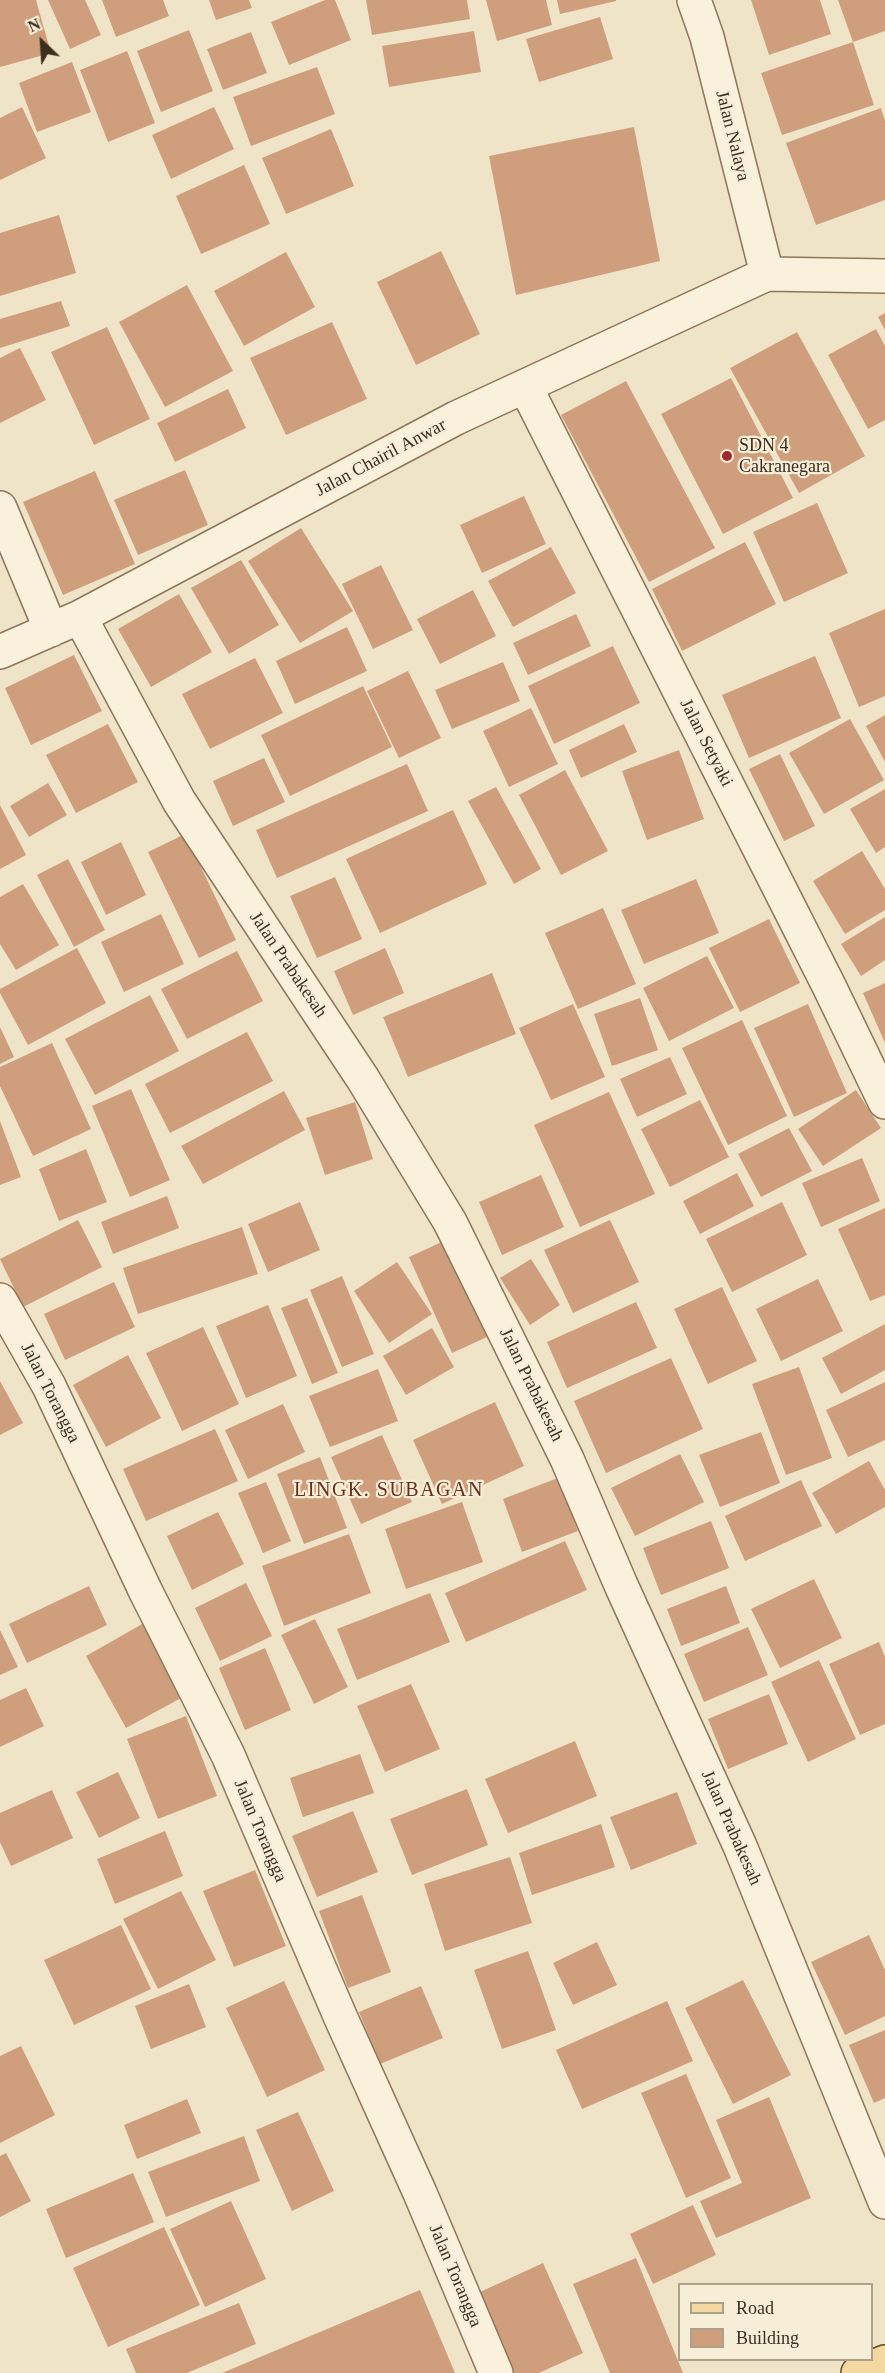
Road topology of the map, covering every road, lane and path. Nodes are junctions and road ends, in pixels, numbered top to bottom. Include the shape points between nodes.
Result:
1 (694, 0) edge
2 (767, 274) junction
3 (885, 276) edge
4 (525, 386) junction
5 (0, 508) edge
6 (66, 624) junction
7 (0, 652) edge
8 (885, 1101) edge
9 (0, 1300) edge
10 (885, 2202) edge
11 (885, 2362) edge
12 (496, 2373) edge
13 (858, 2373) edge

1 - 2 street, Jalan Nalaya via 707,37
2 - 3 street
2 - 4 street, Jalan Chairil Anwar
4 - 6 street, Jalan Chairil Anwar via 456,418
4 - 8 street, Jalan Setyaki
5 - 6 street, Jalan Prabakesah
6 - 7 street, Jalan Chairil Anwar
6 - 10 street, Jalan Prabakesah via 363,1079 450,1222 567,1459 740,1846
9 - 12 street, Jalan Torangga via 49,1386 228,1755
11 - 13 main road

